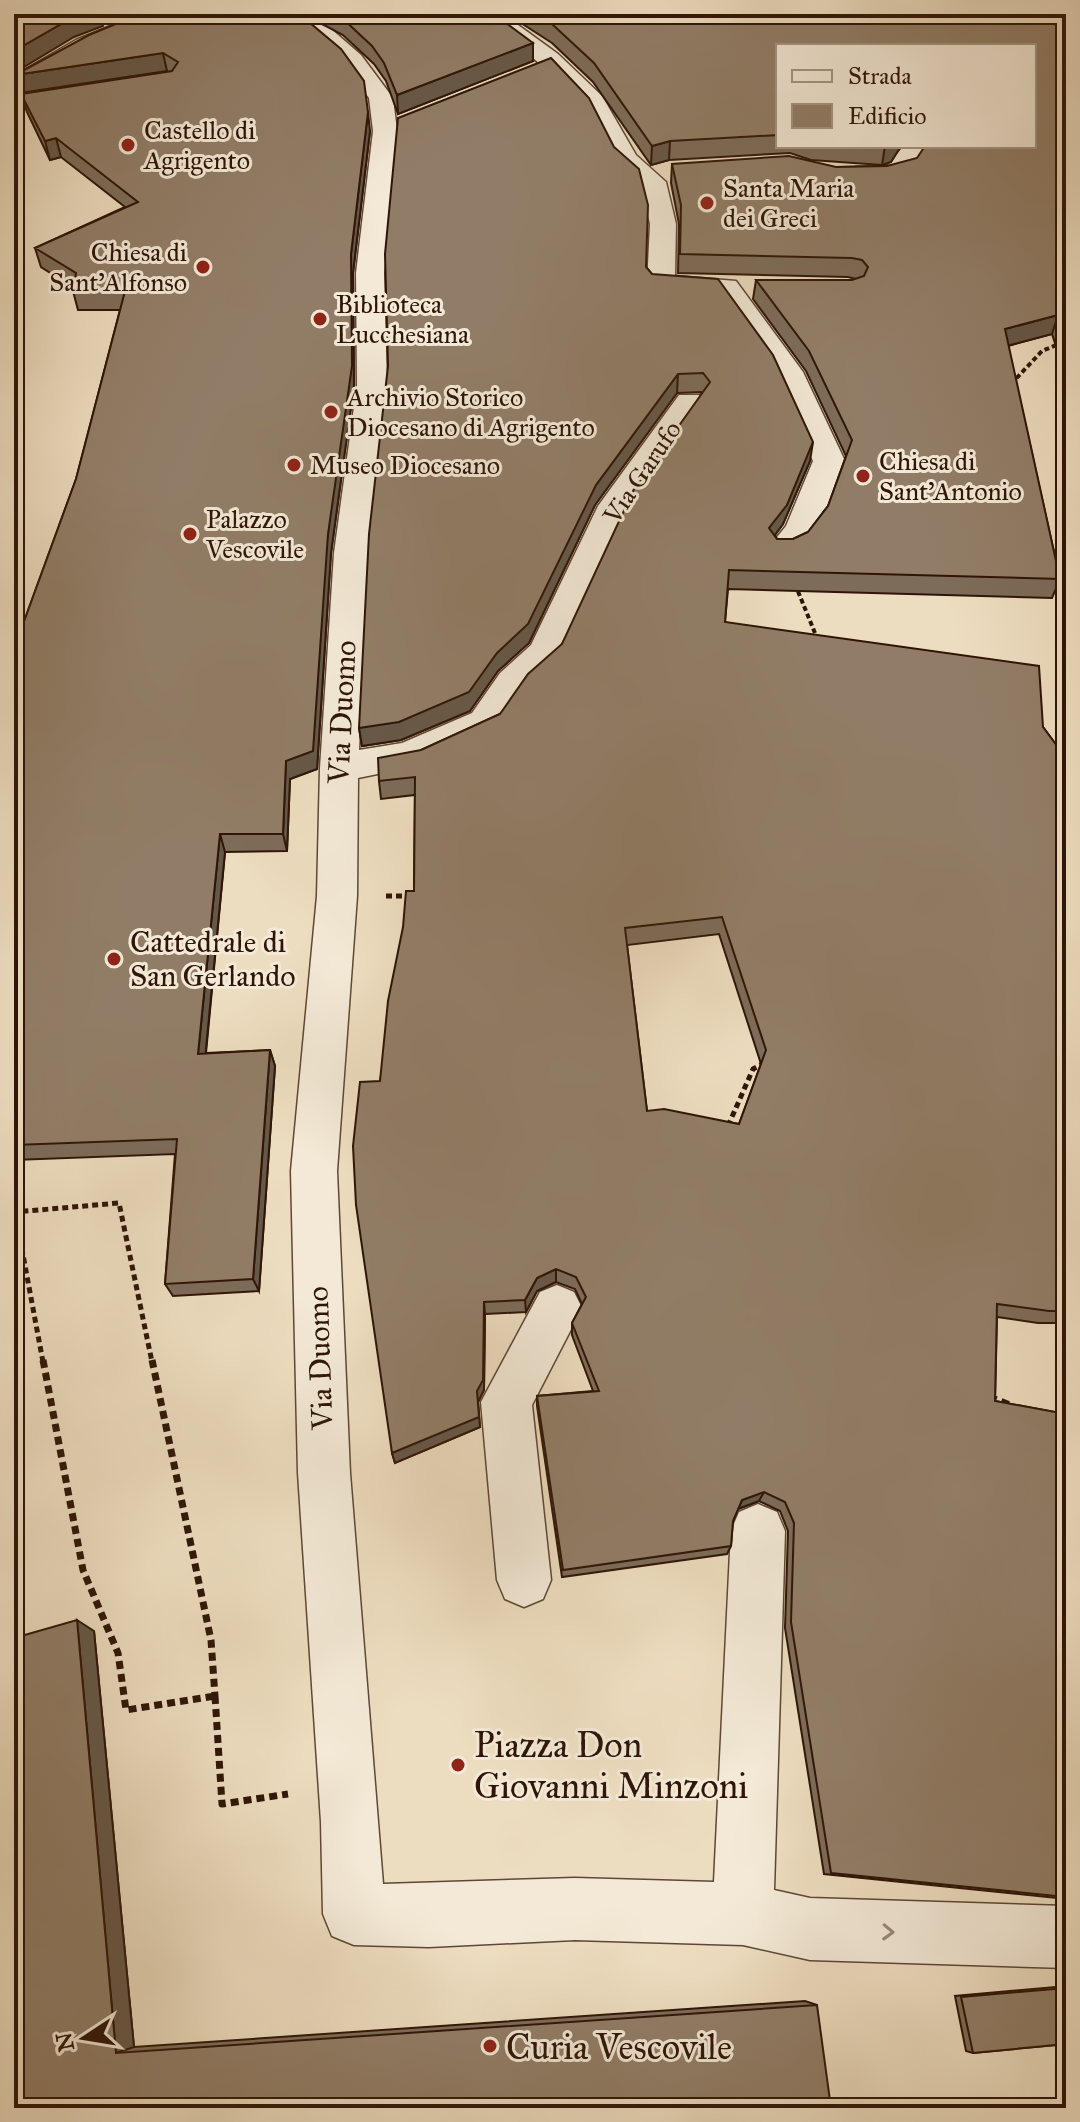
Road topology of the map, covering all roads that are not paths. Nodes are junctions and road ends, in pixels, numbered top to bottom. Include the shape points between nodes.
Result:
1 (268, 14) edge
2 (485, 14) edge
3 (102, 16) dead end
4 (155, 16) edge
5 (555, 65) junction
6 (523, 74) edge
7 (14, 86) edge
8 (938, 148) edge
9 (833, 173) edge
10 (726, 287) junction
11 (757, 287) edge
12 (690, 401) edge
13 (786, 547) edge
14 (339, 768) junction
15 (557, 1308) dead end
16 (758, 1531) dead end
17 (524, 1580) dead end
18 (743, 1914) junction
19 (1066, 1937) edge

1 - 14 street, Via Duomo via 322,33 353,60 399,126 370,273 372,385 351,553
2 - 5 street
3 - 4 street
4 - 7 street via 84,45
5 - 6 street
5 - 10 street via 603,113 619,153 636,172 661,176 661,284
8 - 9 street via 911,153 896,174
10 - 11 street
10 - 13 street via 788,372 829,461 801,530
12 - 14 street, Via Garufo via 614,506 546,652 513,682 485,722 409,755
14 - 18 street, Via Duomo via 337,896 314,1171 324,1473 354,1914 575,1909
15 - 17 street via 506,1402
16 - 18 street
18 -> 19 street via 810,1929

